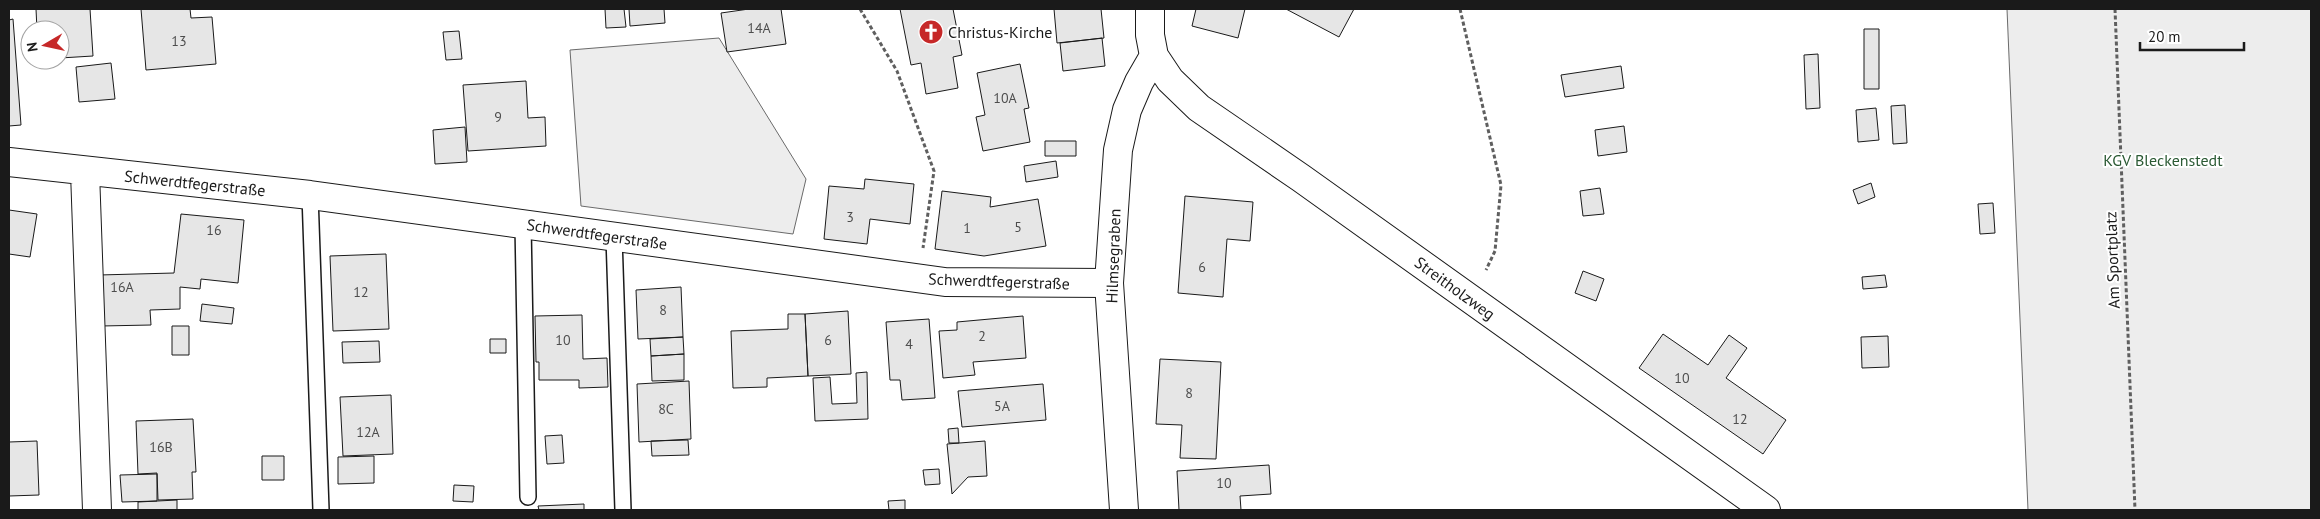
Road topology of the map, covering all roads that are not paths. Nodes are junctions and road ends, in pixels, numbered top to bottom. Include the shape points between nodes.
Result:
1 (1150, 9) edge
2 (1154, 56) junction
3 (9, 162) edge
4 (85, 172) junction
5 (310, 195) junction
6 (523, 224) junction
7 (614, 237) junction
8 (1109, 283) junction
9 (528, 497) dead end
10 (97, 510) edge
11 (321, 510) edge
12 (623, 510) edge
13 (1124, 510) edge
14 (1766, 510) edge

1 - 2 street
2 - 8 street, Hilmsegraben via 1127,110 1118,150
2 - 14 street, Streitholzweg via 1170,80 1199,108
3 - 4 street, Schwerdtfegerstraße
4 - 5 street, Schwerdtfegerstraße
4 - 10 street
5 - 6 street, Schwerdtfegerstraße
5 - 11 lane
6 - 7 street, Schwerdtfegerstraße
6 - 9 lane
7 - 8 street, Schwerdtfegerstraße via 945,282
7 - 12 lane
8 - 13 street, Hilmsegraben

